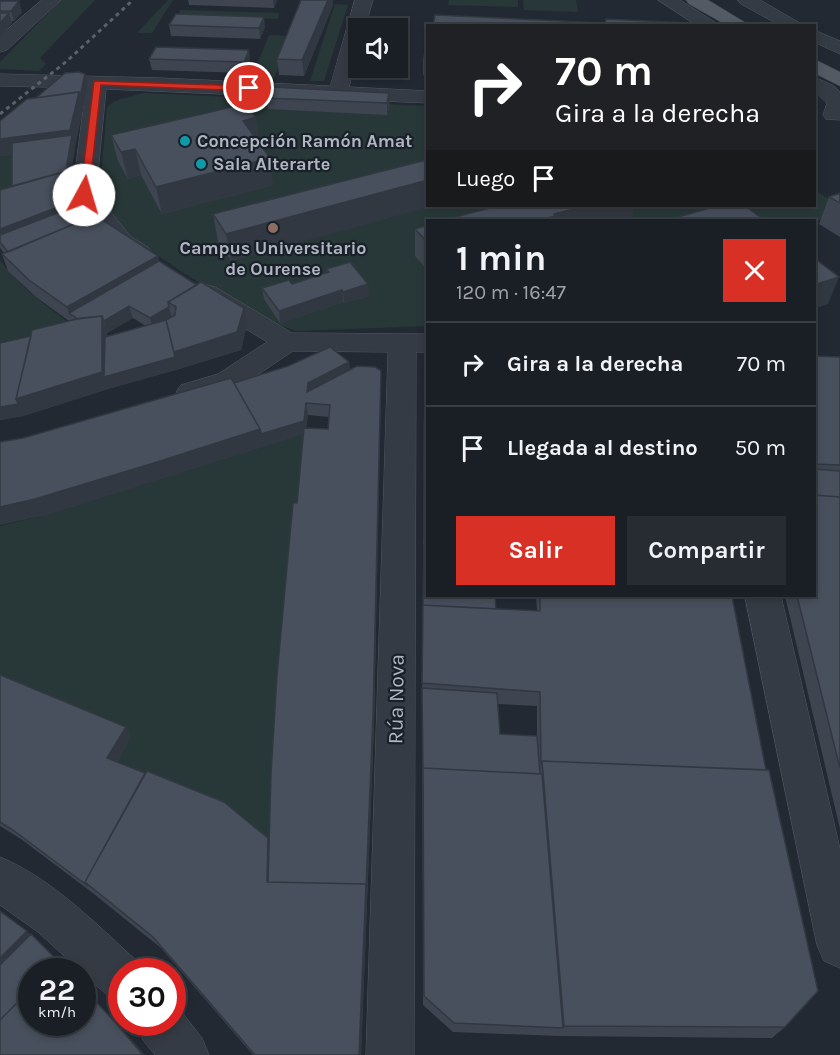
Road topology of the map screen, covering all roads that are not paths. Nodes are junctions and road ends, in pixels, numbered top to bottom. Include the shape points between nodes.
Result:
1 (364, 0) edge
2 (667, 0) edge
3 (695, 0) edge
4 (720, 0) edge
5 (747, 0) edge
6 (50, 2) edge
7 (20, 4) edge
8 (709, 24) edge
9 (738, 24) edge
10 (762, 24) edge
11 (792, 24) edge
12 (816, 36) edge
13 (0, 46) edge
14 (840, 48) edge
15 (816, 53) edge
16 (816, 66) edge
17 (840, 66) edge
18 (0, 80) edge
19 (840, 80) edge
20 (97, 82) junction
21 (816, 83) edge
22 (338, 92) junction
23 (426, 97) edge
24 (828, 118) edge
25 (160, 265) edge
26 (188, 282) edge
27 (287, 342) junction
28 (415, 343) edge
29 (160, 401) edge
30 (763, 597) edge
31 (0, 879) edge
32 (840, 945) edge
33 (108, 965) edge
34 (170, 1036) edge
35 (185, 1055) edge
36 (390, 1055) edge

1 - 22 street
2 - 8 street
3 - 9 main road
4 - 10 main road
5 - 11 street
6 - 7 street
6 - 13 street
12 - 14 street
15 - 17 main road
16 - 19 main road
18 - 20 street
20 - 22 street
20 - 25 street via 84,195 122,242
21 - 24 street via 838,102
22 - 23 street
26 - 27 street
27 - 28 street
27 - 29 street via 228,381
28 - 36 street, Rúa Nova
30 - 32 street
31 - 33 street via 54,916
34 - 35 street

